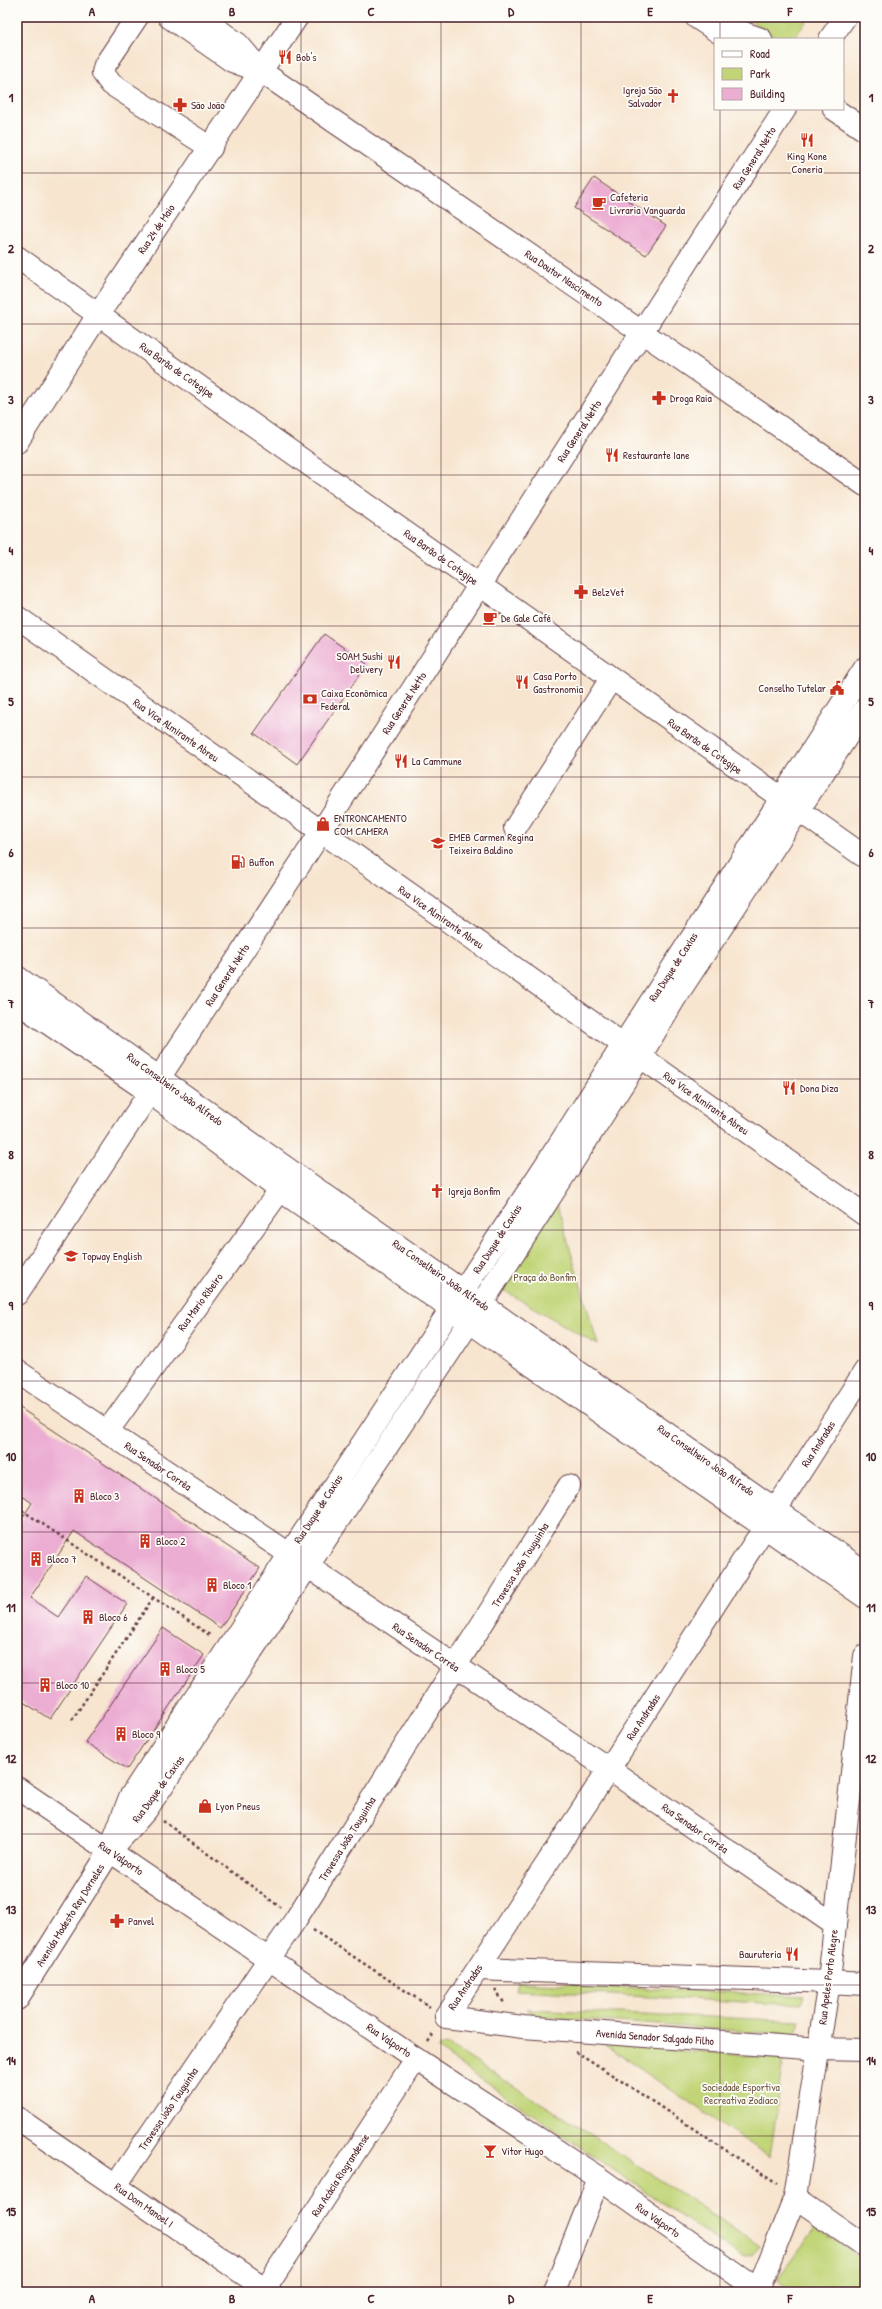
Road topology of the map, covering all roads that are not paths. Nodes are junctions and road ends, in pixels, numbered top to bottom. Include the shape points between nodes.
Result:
1 (137, 17) edge
2 (170, 17) edge
3 (200, 17) edge
4 (297, 17) edge
5 (696, 17) edge
6 (721, 17) edge
7 (728, 38) edge
8 (758, 38) edge
9 (262, 72) junction
10 (784, 110) edge
11 (835, 110) edge
12 (865, 130) edge
13 (210, 148) junction
14 (17, 257) edge
15 (98, 315) junction
16 (644, 332) junction
17 (17, 442) edge
18 (865, 485) edge
19 (480, 584) junction
20 (17, 617) edge
21 (865, 668) edge
22 (611, 679) junction
23 (865, 709) edge
24 (831, 722) junction
25 (848, 734) junction
26 (790, 805) junction
27 (515, 828) dead end
28 (321, 832) junction
29 (865, 857) edge
30 (22, 993) edge
31 (632, 1051) junction
32 (154, 1084) junction
33 (227, 1138) junction
34 (560, 1143) junction
35 (577, 1155) junction
36 (292, 1172) junction
37 (280, 1190) junction
38 (865, 1215) edge
39 (383, 1235) junction
40 (370, 1253) junction
41 (463, 1290) junction
42 (17, 1294) edge
43 (482, 1303) junction
44 (450, 1308) junction
45 (470, 1322) junction
46 (17, 1371) edge
47 (865, 1371) edge
48 (396, 1391) junction
49 (625, 1403) junction
50 (415, 1404) junction
51 (613, 1421) junction
52 (107, 1432) junction
53 (366, 1437) junction
54 (384, 1451) junction
55 (683, 1457) junction
56 (569, 1486) dead end
57 (771, 1518) junction
58 (288, 1555) junction
59 (834, 1563) junction
60 (308, 1568) junction
61 (865, 1572) edge
62 (865, 1597) edge
63 (865, 1656) edge
64 (456, 1667) junction
65 (609, 1769) junction
66 (17, 1788) edge
67 (110, 1851) junction
68 (834, 1925) junction
69 (269, 1959) junction
70 (478, 1969) junction
71 (829, 1982) junction
72 (865, 1984) edge
73 (17, 1999) edge
74 (446, 2017) joint
75 (819, 2049) junction
76 (865, 2050) edge
77 (416, 2059) junction
78 (17, 2118) edge
79 (599, 2178) junction
80 (116, 2185) junction
81 (795, 2197) junction
82 (865, 2246) edge
83 (266, 2291) edge
84 (759, 2291) edge
85 (554, 2292) edge

1 - 13 street via 105,65 103,73 111,84
2 - 9 street, Rua Doutor Nascimento via 232,61
3 - 9 street, Rua Doutor Nascimento via 238,44
4 - 9 street, Rua 24 de Maio
5 - 7 street
6 - 8 street via 744,33
9 - 13 street, Rua 24 de Maio
9 - 16 street, Rua Doutor Nascimento
10 - 16 street, Rua General Netto
11 - 12 street
13 - 15 street, Rua 24 de Maio
14 - 15 street, Rua Barão de Cotegipe
15 - 17 street, Rua 24 de Maio
15 - 19 street, Rua Barão de Cotegipe
16 - 18 street, Rua Doutor Nascimento
16 - 19 street, Rua General Netto
19 - 22 street, Rua Barão de Cotegipe
19 - 28 street, Rua General Netto
20 - 28 street, Rua Vice Almirante Abreu
21 - 24 street, Rua Duque de Caxias
22 - 26 street, Rua Barão de Cotegipe
22 - 27 street
23 - 25 street, Rua Duque de Caxias
24 - 25 street
24 - 26 street, Rua Duque de Caxias
25 - 26 street, Rua Duque de Caxias
26 - 29 street, Rua Barão de Cotegipe
26 - 31 street, Rua Duque de Caxias
28 - 31 street, Rua Vice Almirante Abreu
28 - 32 street, Rua General Netto
30 - 32 street, Rua Conselheiro João Alfredo
31 - 34 street, Rua Duque de Caxias
31 - 35 street, Rua Duque de Caxias
31 - 38 street, Rua Vice Almirante Abreu
32 - 33 street, Rua Conselheiro João Alfredo
32 - 42 street, Rua General Netto
33 - 36 street, Rua Conselheiro João Alfredo
33 - 37 street, Rua Conselheiro João Alfredo
34 - 35 street
34 - 41 street, Rua Duque de Caxias
35 - 43 street, Rua Duque de Caxias
36 - 37 street, Rua Mario Ribeiro
36 - 39 street, Rua Conselheiro João Alfredo
37 - 40 street, Rua Conselheiro João Alfredo
37 - 52 street, Rua Mario Ribeiro
39 - 40 street
39 - 41 street, Rua Conselheiro João Alfredo
40 - 44 street, Rua Conselheiro João Alfredo
41 - 43 street, Rua Conselheiro João Alfredo
41 - 44 street, Rua Duque de Caxias
43 - 45 street, Rua Duque de Caxias
43 - 49 street, Rua Conselheiro João Alfredo
44 - 45 street, Rua Conselheiro João Alfredo
44 - 48 street, Rua Duque de Caxias
45 - 50 street, Rua Duque de Caxias
45 - 51 street, Rua Conselheiro João Alfredo
46 - 52 street, Rua Senador Corrêa
47 - 57 street, Rua Andradas
48 - 50 street
48 - 53 street, Rua Duque de Caxias
49 - 51 street
49 - 55 street, Rua Conselheiro João Alfredo
50 - 54 street, Rua Duque de Caxias
51 - 55 street, Rua Conselheiro João Alfredo
52 - 58 street, Rua Senador Corrêa
53 - 54 street
53 - 58 street, Rua Duque de Caxias
54 - 60 street, Rua Duque de Caxias
55 - 57 street, Rua Conselheiro João Alfredo
56 - 64 street, Travessa João Touguinha
57 - 59 street, Rua Conselheiro João Alfredo
57 - 65 street, Rua Andradas
58 - 60 street, Rua Senador Corrêa
58 - 67 street, Rua Duque de Caxias via 230,1649 130,1798
59 - 61 street, Rua Conselheiro João Alfredo
59 - 62 street, Rua Conselheiro João Alfredo
60 - 64 street, Rua Senador Corrêa
60 - 67 street, Rua Duque de Caxias via 147,1809
63 - 68 street, Rua Apeles Porto Alegre
64 - 65 street, Rua Senador Corrêa
64 - 69 street, Travessa João Touguinha
65 - 68 street, Rua Senador Corrêa
65 - 70 street, Rua Andradas
66 - 67 street, Rua Valporto
67 - 69 street, Rua Valporto
67 - 73 street, Avenida Modesto Rey Dorneles
68 - 71 street, Rua Apeles Porto Alegre
69 - 77 street, Rua Valporto
69 - 80 street, Travessa João Touguinha
70 - 71 street
70 - 74 street, Rua Andradas
71 - 72 street
71 - 75 street, Rua Apeles Porto Alegre
74 - 75 street, Avenida Senador Salgado Filho via 523,2027
75 - 76 street, Avenida Senador Salgado Filho
75 - 81 street, Rua Apeles Porto Alegre
77 - 79 street, Rua Valporto
77 - 83 street, Rua Acácia Riograndense
78 - 80 street, Rua Dom Manoel I
79 - 84 street, Rua Valporto
79 - 85 street
80 - 83 street, Rua Dom Manoel I
81 - 82 street
81 - 84 street, Rua Apeles Porto Alegre

